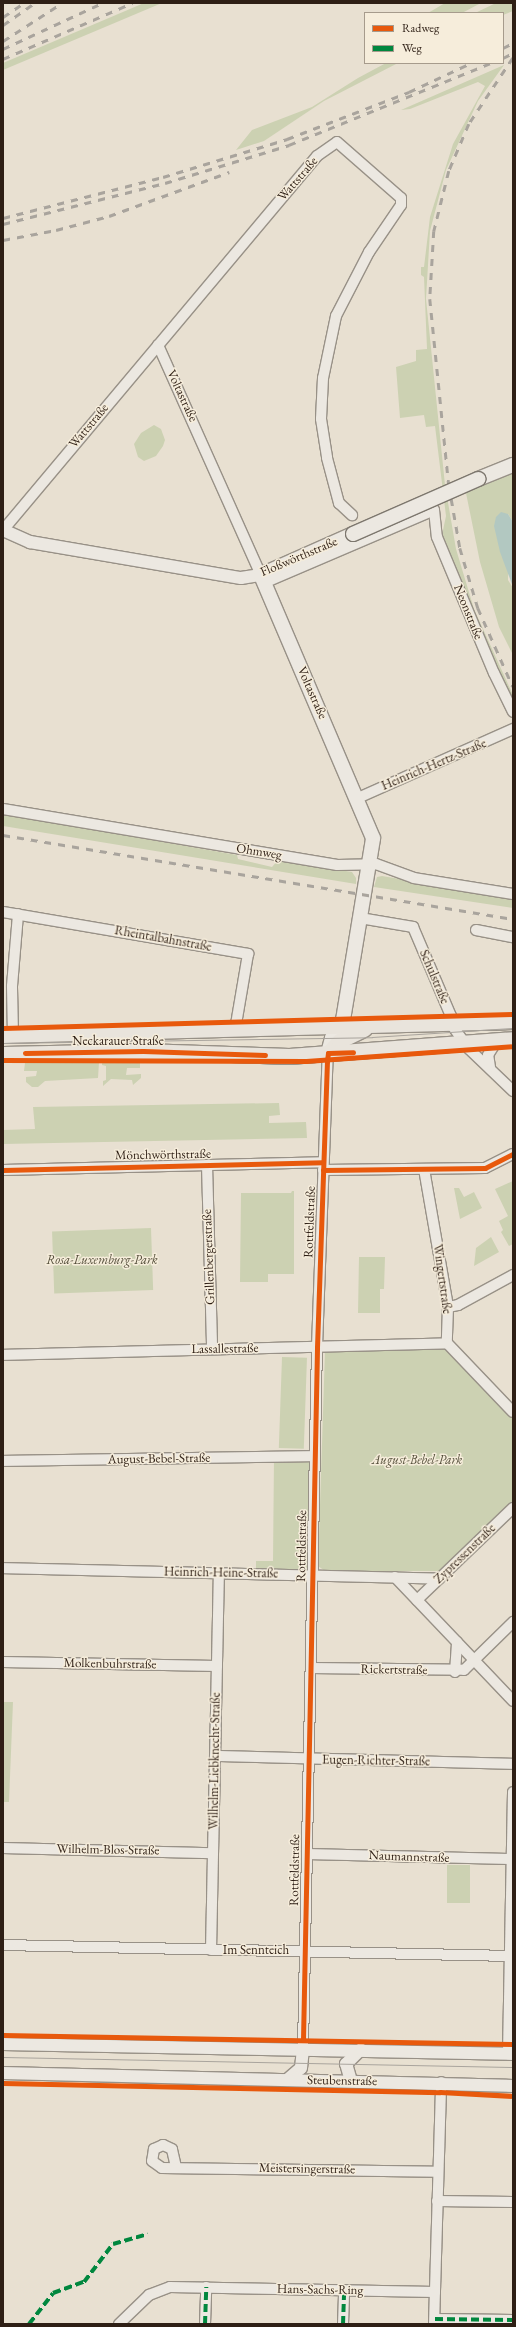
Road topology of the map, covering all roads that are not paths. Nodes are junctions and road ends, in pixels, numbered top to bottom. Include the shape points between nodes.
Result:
1 (158, 345) junction
2 (513, 465) edge
3 (434, 510) joint
4 (352, 515) dead end
5 (3, 529) edge
6 (357, 537) junction
7 (262, 579) junction
8 (513, 712) edge
9 (512, 730) edge
10 (358, 798) junction
11 (3, 809) edge
12 (370, 864) junction
13 (513, 894) edge
14 (3, 912) edge
15 (18, 914) junction
16 (360, 918) junction
17 (476, 930) dead end
18 (513, 937) edge
19 (513, 1021) edge
20 (451, 1024) junction
21 (235, 1030) junction
22 (8, 1035) edge
23 (339, 1035) junction
24 (506, 1039) edge
25 (464, 1042) junction
26 (353, 1052) junction
27 (3, 1054) edge
28 (328, 1054) junction
29 (306, 1055) junction
30 (490, 1067) junction
31 (513, 1091) edge
32 (513, 1154) edge
33 (207, 1165) junction
34 (323, 1166) junction
35 (424, 1168) junction
36 (3, 1170) edge
37 (513, 1275) edge
38 (448, 1307) junction
39 (447, 1343) junction
40 (317, 1347) junction
41 (212, 1349) junction
42 (3, 1354) edge
43 (513, 1412) edge
44 (315, 1456) junction
45 (3, 1461) edge
46 (513, 1508) edge
47 (3, 1568) edge
48 (219, 1573) junction
49 (313, 1575) junction
50 (395, 1577) junction
51 (439, 1579) junction
52 (417, 1600) junction
53 (513, 1622) edge
54 (457, 1642) junction
55 (474, 1660) junction
56 (3, 1662) edge
57 (217, 1666) junction
58 (311, 1668) junction
59 (455, 1672) junction
60 (513, 1701) edge
61 (215, 1756) junction
62 (309, 1759) junction
63 (513, 1764) edge
64 (513, 1792) edge
65 (3, 1848) edge
66 (213, 1853) junction
67 (307, 1854) junction
68 (512, 1859) junction
69 (3, 1945) edge
70 (211, 1950) junction
71 (305, 1950) junction
72 (511, 1956) edge
73 (3, 2044) edge
74 (303, 2049) junction
75 (361, 2049) junction
76 (510, 2054) edge
77 (3, 2074) edge
78 (287, 2080) junction
79 (351, 2081) junction
80 (440, 2082) junction
81 (513, 2086) edge
82 (176, 2167) dead end
83 (438, 2172) junction
84 (437, 2201) junction
85 (513, 2202) edge
86 (206, 2287) junction
87 (344, 2290) junction
88 (435, 2292) junction
89 (513, 2320) edge
90 (434, 2322) edge
91 (119, 2324) edge
92 (205, 2324) edge
93 (343, 2324) edge

1 - 4 street, Wattstraße via 317,156 336,142 401,198 401,205 369,252 336,316 322,378 321,419 327,458 339,502
1 - 5 street, Wattstraße
1 - 7 street, Voltastraße
2 - 6 main road, Floßwörthstraße, bridge
3 - 6 street, Floßwörthstraße
3 - 8 street, Neonstraße via 437,537
5 - 7 street, Floßwörthstraße via 30,542 240,578
6 - 7 main road, Floßwörthstraße
7 - 10 main road, Voltastraße
9 - 10 street, Heinrich-Hertz-Straße
10 - 12 main road, Voltastraße via 373,838
11 - 12 street, Ohmweg via 337,865
12 - 13 street, Ohmweg via 414,878
12 - 16 main road, Voltastraße
14 - 15 street, Rheintalbahnstraße
15 - 21 street, Rheintalbahnstraße via 248,954
15 - 22 street
16 - 20 street, Schulstraße via 413,927 451,1016
16 - 23 main road, Voltastraße
17 - 18 street
19 - 20 main road
20 - 23 main road via 368,1027
20 - 25 street, Schulstraße
21 - 22 main road, Neckarauer Straße
21 - 23 main road, Neckarauer Straße
23 - 26 main road
23 - 28 main road
23 - 29 main road
24 - 25 main road, Neckarauer Straße
24 - 30 street via 488,1055
25 - 26 main road, Neckarauer Straße
25 - 30 street, Schulstraße
26 - 28 main road, Neckarauer Straße
27 - 29 main road, Neckarauer Straße via 143,1051
28 - 29 main road, Neckarauer Straße
28 - 34 street, Rottfeldstraße
30 - 31 street, Schulstraße
32 - 35 street, Mönchwörthstraße via 485,1168
33 - 34 street, Mönchwörthstraße
33 - 36 street, Mönchwörthstraße
33 - 41 street, Grillenbergerstraße
34 - 35 street, Mönchwörthstraße
34 - 40 street, Rottfeldstraße
35 - 38 street, Wingertstraße
37 - 38 street via 458,1305
38 - 39 street, Wingertstraße
39 - 40 street, Lassallestraße
39 - 43 street
40 - 41 street, Lassallestraße
40 - 44 street, Rottfeldstraße
41 - 42 street, Lassallestraße
44 - 45 street, August-Bebel-Straße
44 - 49 street, Rottfeldstraße
46 - 51 street, Zypressenstraße
47 - 48 street, Heinrich-Heine-Straße
48 - 49 street, Heinrich-Heine-Straße
48 - 57 street, Wilhelm-Liebknecht-Straße
49 - 50 street, Heinrich-Heine-Straße
49 - 58 street, Rottfeldstraße
50 - 51 street, Heinrich-Heine-Straße
50 - 52 street
51 - 52 street, Zypressenstraße
52 - 54 street
53 - 55 street
54 - 55 street
54 - 59 street
55 - 59 street via 464,1670
55 - 60 street
56 - 57 street, Molkenbuhrstraße
57 - 61 street, Wilhelm-Liebknecht-Straße
58 - 59 street, Rickertstraße
58 - 62 street, Rottfeldstraße
61 - 62 street, Eugen-Richter-Straße
61 - 66 street, Wilhelm-Liebknecht-Straße
62 - 63 street, Eugen-Richter-Straße
62 - 67 street, Rottfeldstraße
64 - 68 street
65 - 66 street, Wilhelm-Blos-Straße
66 - 70 street, Wilhelm-Liebknecht-Straße
67 - 68 street, Naumannstraße
67 - 71 street, Rottfeldstraße
68 - 72 street
69 - 70 street, Im Sennteich
70 - 71 street, Im Sennteich
71 - 72 street, Im Sennteich
71 - 74 street, Rottfeldstraße
72 - 76 street
73 - 74 street
74 - 75 street
74 - 78 street via 301,2068
75 - 76 street
75 - 79 street via 346,2064
77 - 78 street, Steubenstraße
78 - 79 street, Steubenstraße
79 - 80 street, Steubenstraße
80 - 81 street, Steubenstraße
80 - 83 street
82 - 83 street, Meistersingerstraße
83 - 84 street
84 - 85 street
84 - 88 street
86 - 87 street, Hans-Sachs-Ring
86 - 91 street, Hans-Sachs-Ring via 158,2289
86 - 92 street
87 - 88 street, Hans-Sachs-Ring
87 - 93 street
88 - 90 street
89 - 90 street

